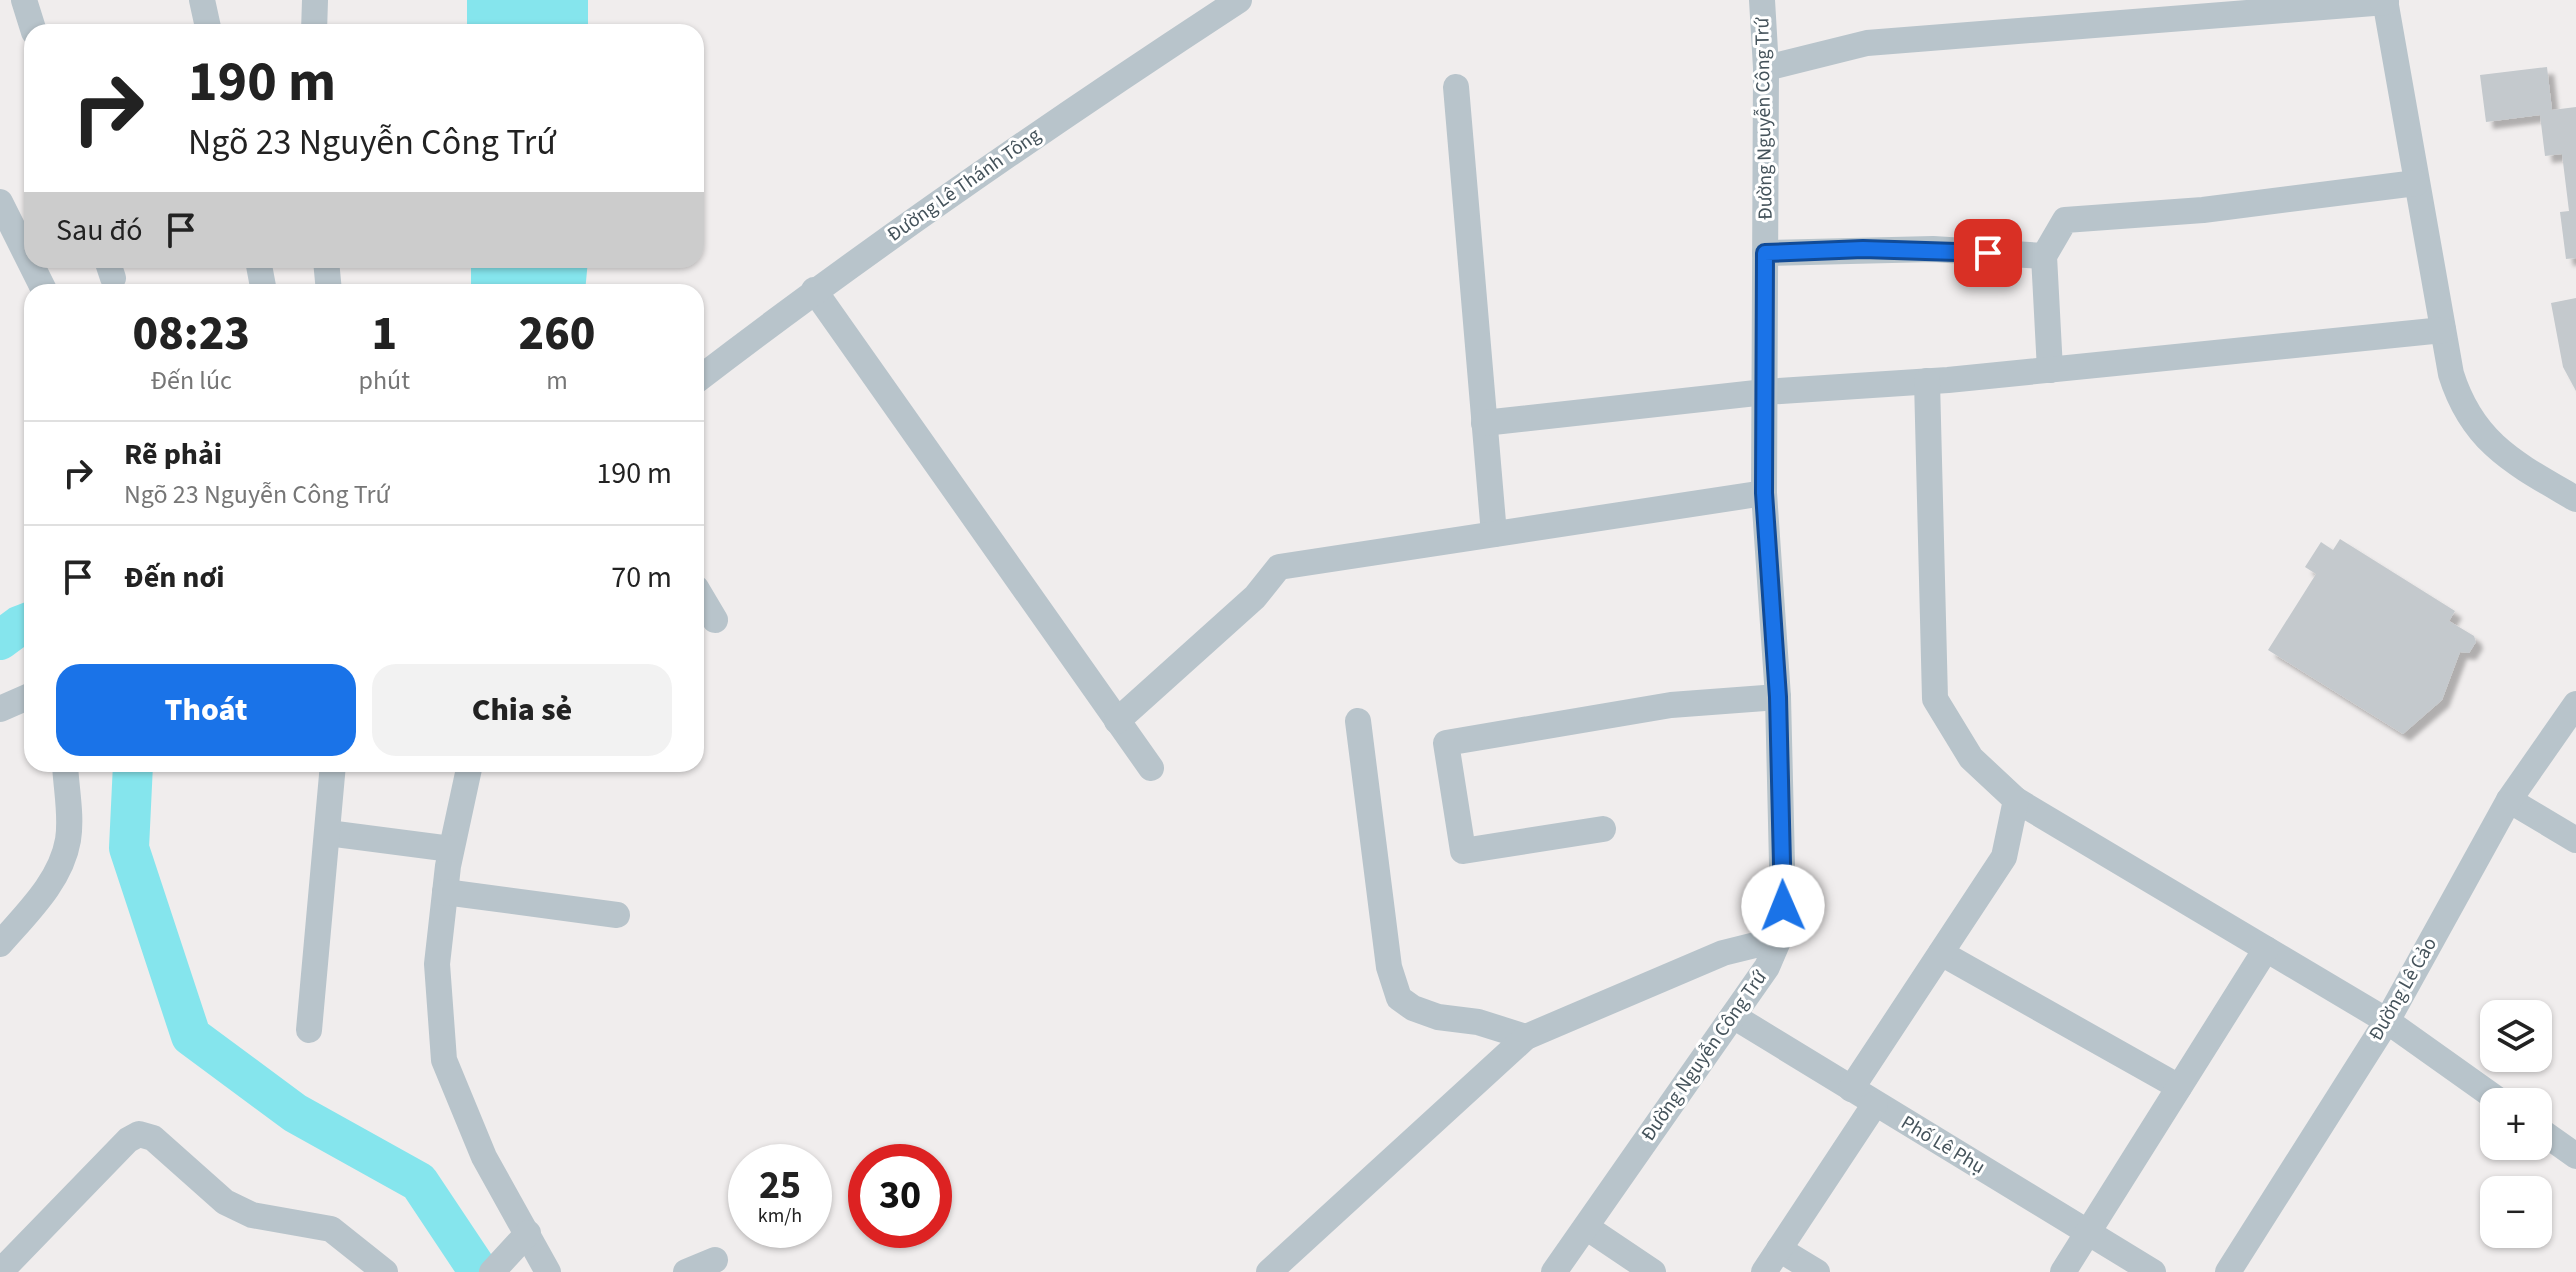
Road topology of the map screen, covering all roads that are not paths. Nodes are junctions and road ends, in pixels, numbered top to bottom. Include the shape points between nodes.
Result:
1 (24, 0) edge
2 (202, 0) edge
3 (315, 0) edge
4 (1239, 0) edge
5 (1762, 0) edge
6 (2386, 1) edge
7 (32, 24) edge
8 (207, 24) edge
9 (314, 24) edge
10 (1766, 68) junction
11 (1456, 87) dead end
12 (2416, 183) junction
13 (0, 202) edge
14 (24, 250) edge
15 (1765, 253) junction
16 (2044, 256) junction
17 (814, 290) junction
18 (2443, 330) junction
19 (2050, 370) junction
20 (704, 375) edge
21 (1927, 381) junction
22 (1765, 392) junction
23 (1484, 423) junction
24 (1764, 493) junction
25 (2576, 499) edge
26 (1494, 534) junction
27 (704, 601) edge
28 (715, 620) dead end
29 (1778, 697) junction
30 (24, 698) edge
31 (2576, 704) edge
32 (0, 709) edge
33 (1117, 721) junction
34 (1358, 721) dead end
35 (1151, 768) dead end
36 (65, 772) edge
37 (332, 772) edge
38 (468, 772) edge
39 (2016, 800) junction
40 (2509, 800) junction
41 (1603, 829) dead end
42 (328, 833) junction
43 (2576, 840) edge
44 (451, 849) junction
45 (445, 892) junction
46 (617, 915) dead end
47 (1779, 939) junction
48 (0, 944) edge
49 (2266, 949) junction
50 (1941, 953) junction
51 (1733, 1016) junction
52 (2387, 1021) junction
53 (309, 1030) dead end
54 (1526, 1037) junction
55 (2179, 1087) junction
56 (2481, 1088) edge
57 (1851, 1089) junction
58 (1875, 1104) junction
59 (2552, 1139) edge
60 (2576, 1156) edge
61 (1586, 1227) junction
62 (528, 1233) junction
63 (2087, 1233) junction
64 (1779, 1249) junction
65 (715, 1260) dead end
66 (7, 1265) edge
67 (498, 1266) edge
68 (385, 1272) edge
69 (548, 1272) edge
70 (686, 1272) edge
71 (1269, 1272) edge
72 (1554, 1272) edge
73 (1653, 1272) edge
74 (1764, 1272) edge
75 (1817, 1272) edge
76 (2063, 1272) edge
77 (2153, 1272) edge
78 (2228, 1272) edge

1 - 7 street
2 - 8 street
3 - 9 street
4 - 17 street, Đường Lê Thánh Tông
5 - 10 street, Đường Nguyễn Công Trứ
6 - 10 street via 1867,43
6 - 12 street
10 - 15 street, Đường Nguyễn Công Trứ
11 - 23 street
12 - 16 street via 2203,210 2065,220
12 - 18 street
13 - 14 street
15 - 16 street via 1933,249
15 - 22 street, Đường Nguyễn Công Trứ
16 - 19 street
17 - 20 street, Đường Lê Thánh Tông
17 - 33 street
18 - 19 street
18 - 25 street via 2461,406 2479,431 2505,457
19 - 21 street
21 - 22 street
21 - 39 street via 1935,699 1971,758
22 - 23 street
22 - 24 street, Đường Nguyễn Công Trứ
23 - 26 street
24 - 26 street
24 - 29 street, Đường Nguyễn Công Trứ
26 - 33 street via 1279,567 1255,597
27 - 28 street
29 - 41 street via 1671,705 1446,743 1463,851
29 - 47 street, Đường Nguyễn Công Trứ via 1783,906
30 - 32 street
31 - 40 street, Đường Lê Cảo
33 - 35 street
34 - 54 street via 1389,967 1399,998 1438,1017
36 - 48 street via 69,837 62,864
37 - 42 street
38 - 44 street
39 - 49 street
39 - 50 street via 2004,857
40 - 43 street
40 - 52 street, Đường Lê Cảo
42 - 44 street
42 - 53 street
44 - 45 street
45 - 46 street
45 - 62 street via 437,964 444,1060 484,1157
47 - 51 street, Đường Nguyễn Công Trứ via 1767,967
47 - 54 street via 1723,953
49 - 52 street
49 - 55 street
50 - 55 street
50 - 57 street
51 - 57 street, Phố Lê Phụ
51 - 61 street, Đường Nguyễn Công Trứ
52 - 56 street
52 - 78 street, Đường Lê Cảo
54 - 71 street
55 - 63 street
57 - 58 street, Phố Lê Phụ
58 - 63 street, Phố Lê Phụ
58 - 64 street
59 - 60 street
61 - 72 street, Đường Nguyễn Công Trứ
61 - 73 street
62 - 67 street
62 - 69 street
63 - 76 street
63 - 77 street, Phố Lê Phụ
64 - 74 street
64 - 75 street
65 - 70 street
66 - 68 street via 139,1134 153,1138 225,1202 252,1215 331,1229

